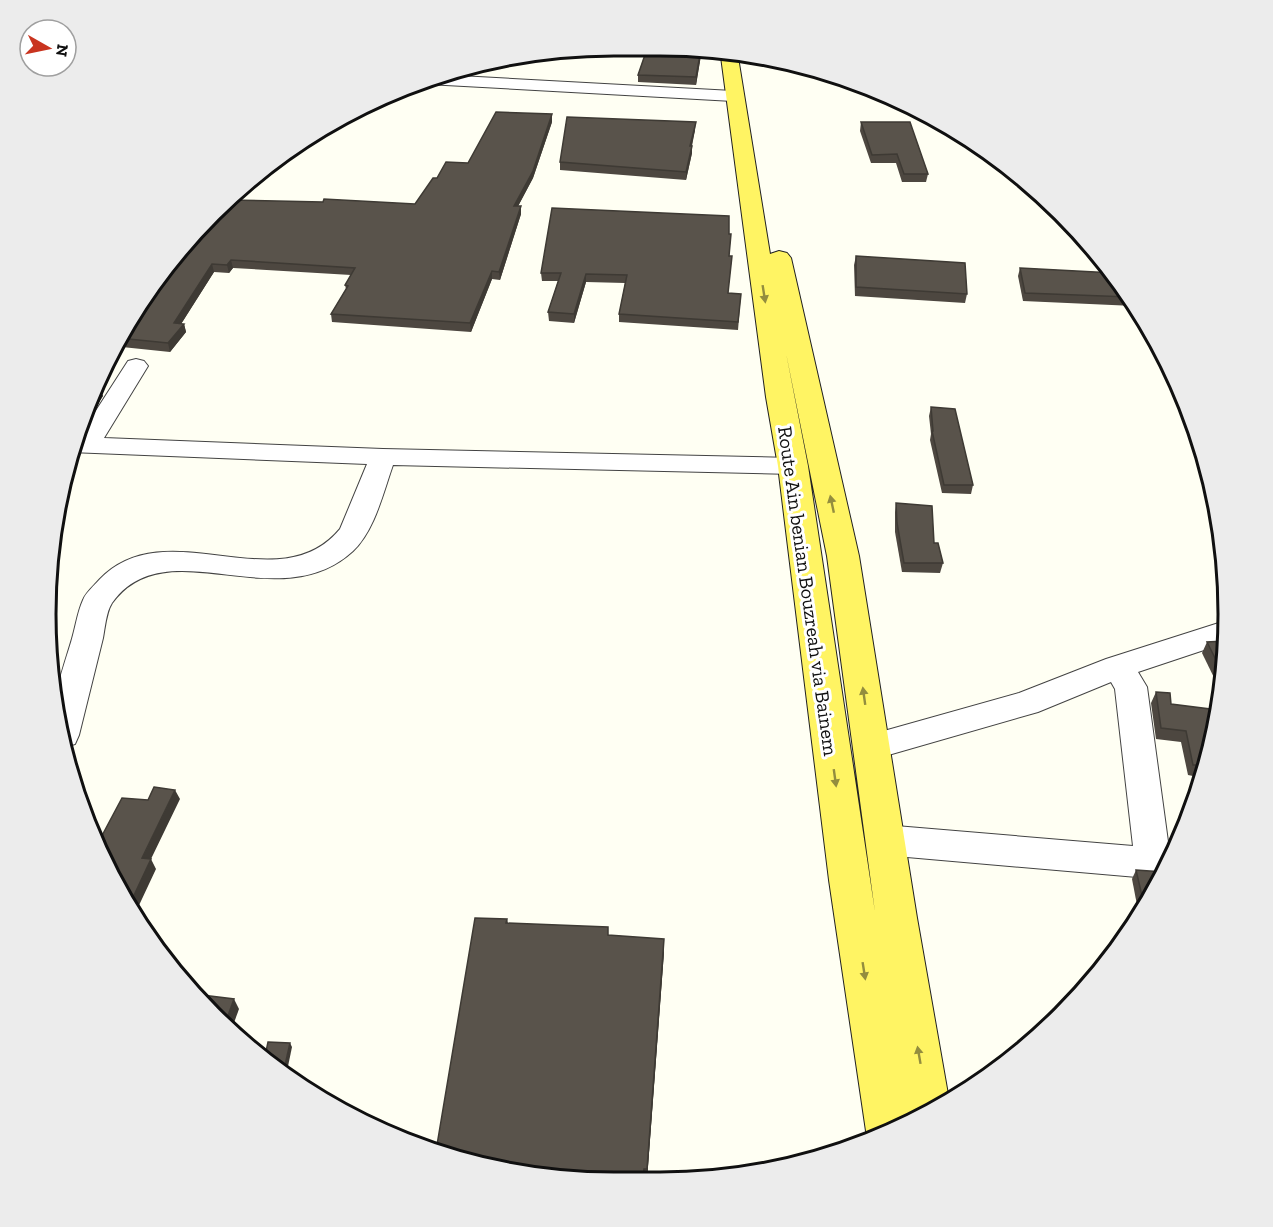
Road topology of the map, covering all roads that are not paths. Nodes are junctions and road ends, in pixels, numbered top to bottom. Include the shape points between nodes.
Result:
1 (729, 60) edge
2 (748, 63) edge
3 (450, 80) edge
4 (734, 96) junction
5 (136, 366) dead end
6 (83, 441) edge
7 (82, 445) edge
8 (383, 457) junction
9 (793, 466) junction
10 (1217, 635) edge
11 (1117, 667) junction
12 (66, 723) edge
13 (871, 747) junction
14 (885, 840) junction
15 (1160, 861) edge
16 (1158, 863) edge
17 (926, 1103) edge
18 (888, 1122) edge

1 - 4 main road, Route Ain benian Bouzreah via Bainem
13 -> 2 main road, Route Ain benian Bouzreah via Bainem via 843,556 778,253
3 - 4 street
4 -> 9 main road, Route Ain benian Bouzreah via Bainem
5 - 6 street
7 - 8 street
8 - 9 street
8 - 12 street via 353,531 343,545 326,557 283,571 156,561 119,576 105,587 97,601
9 -> 18 main road, Route Ain benian Bouzreah via Bainem via 849,880
10 - 11 street
11 - 13 street via 1027,703
11 - 15 street via 1131,687
13 - 14 main road, Route Ain benian Bouzreah via Bainem
14 - 16 street
17 -> 14 main road, Route Ain benian Bouzreah via Bainem

